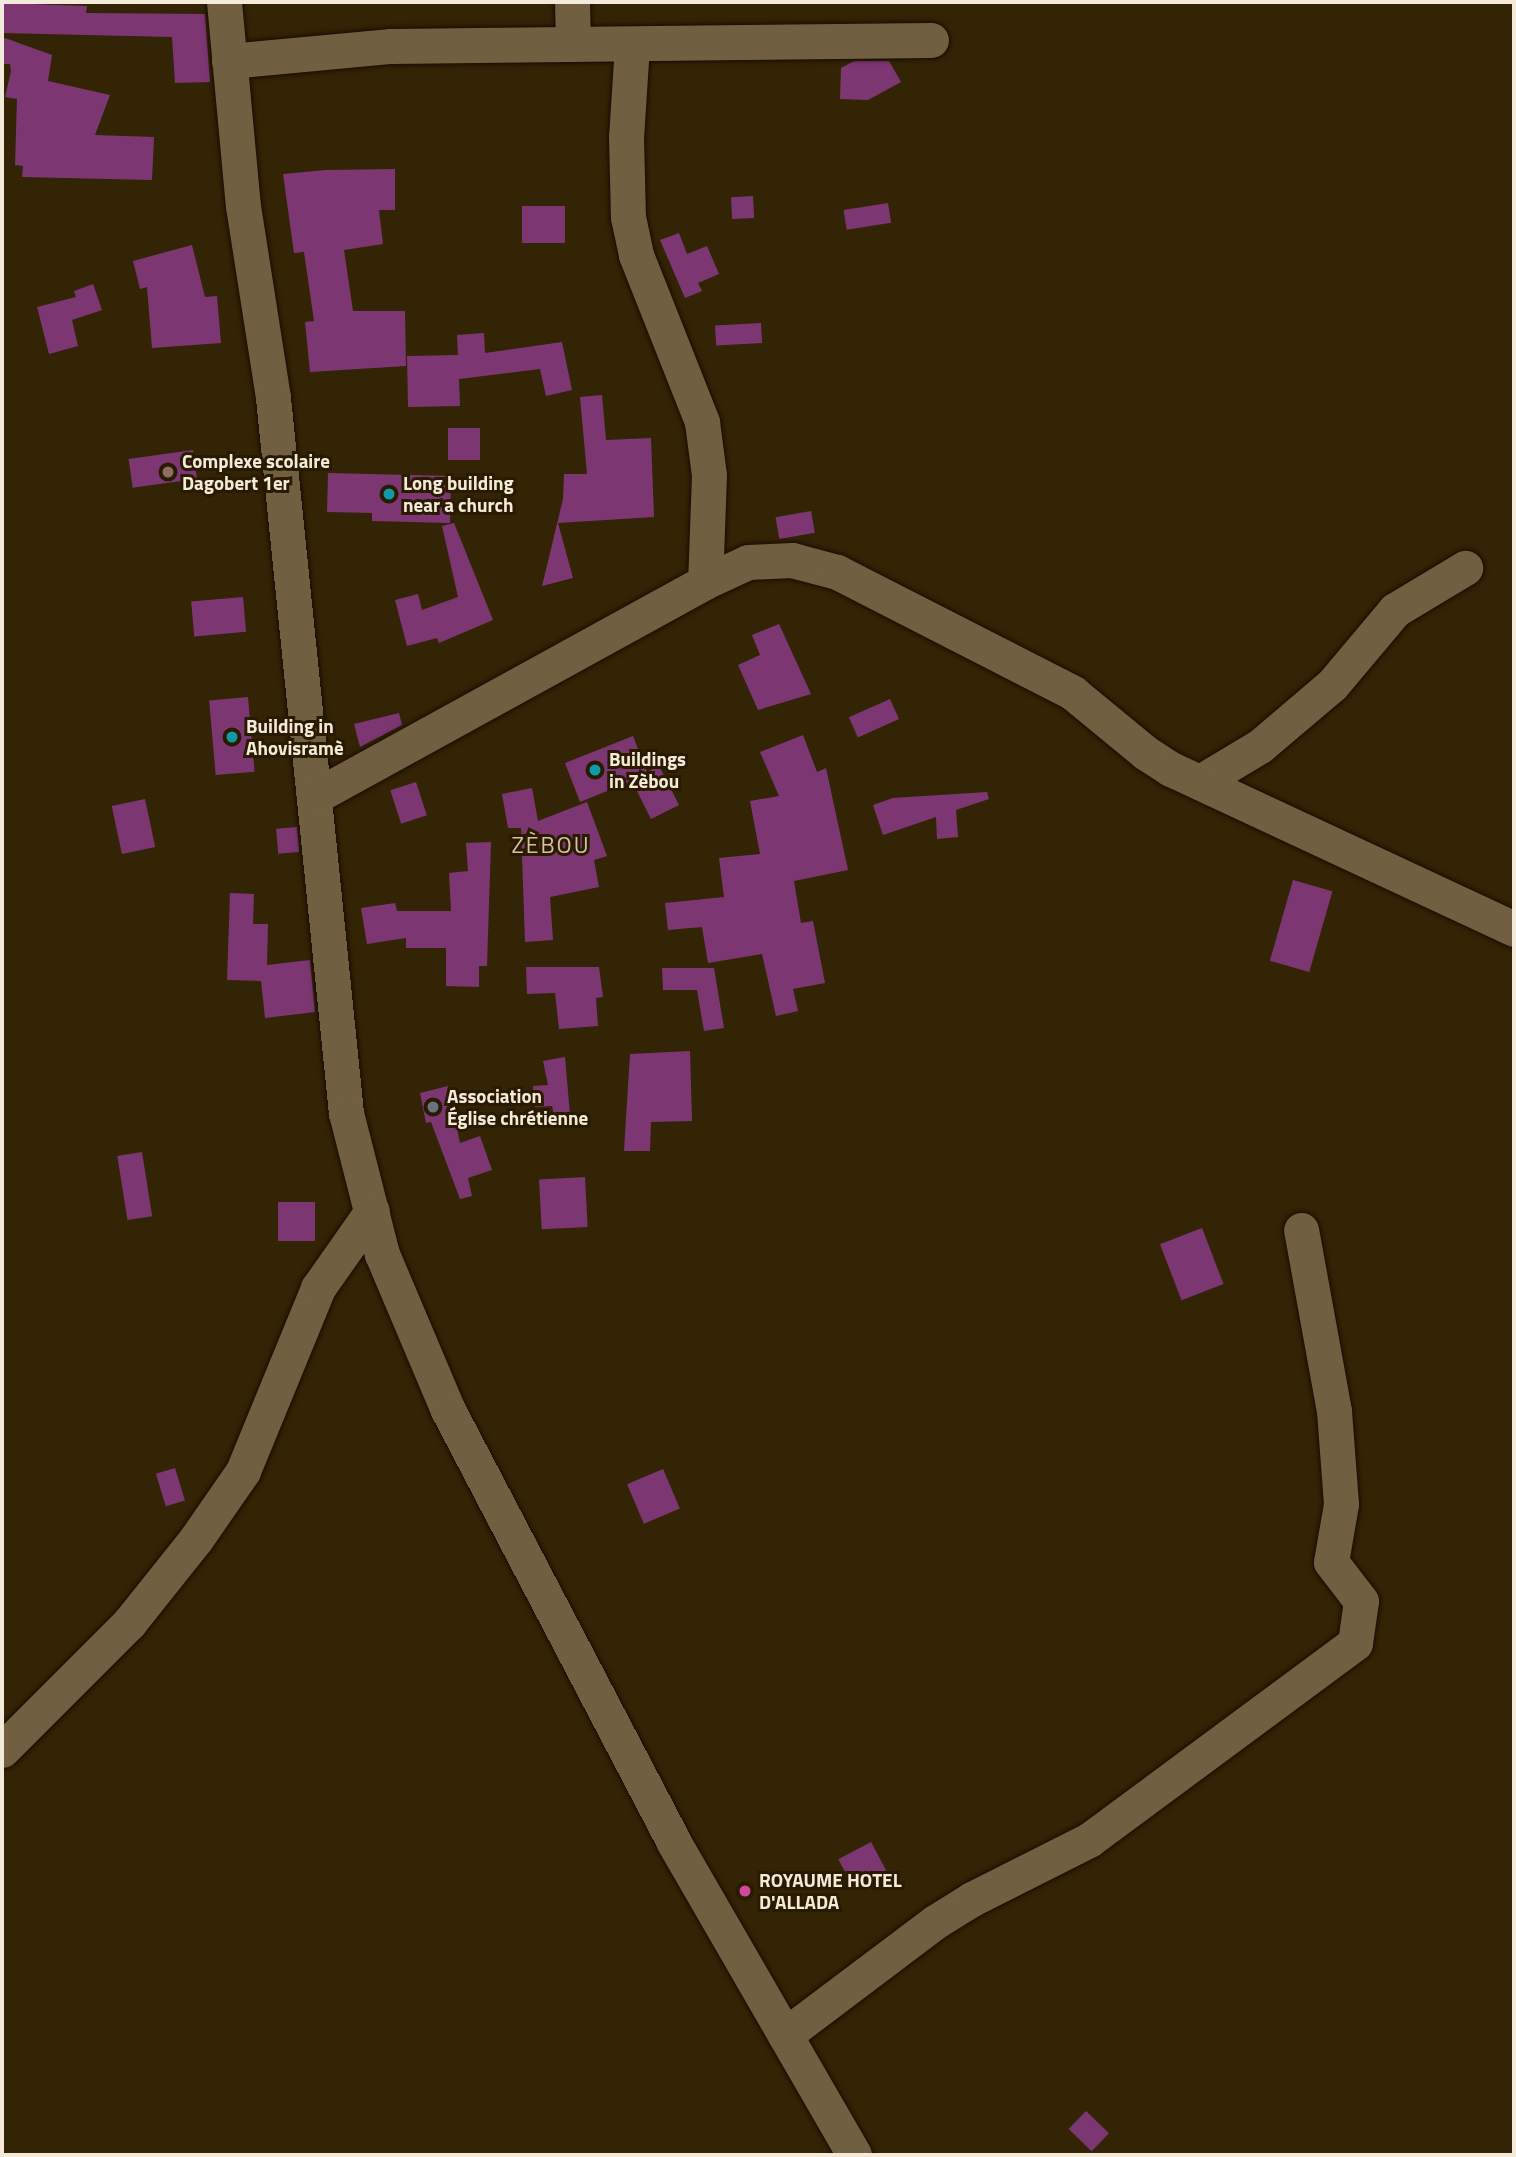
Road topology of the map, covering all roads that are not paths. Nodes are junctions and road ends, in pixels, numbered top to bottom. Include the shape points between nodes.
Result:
1 (224, 2) edge
2 (572, 2) edge
3 (931, 40) dead end
4 (573, 44) junction
5 (632, 45) junction
6 (229, 61) junction
7 (1465, 568) dead end
8 (705, 582) junction
9 (1200, 782) junction
10 (314, 797) junction
11 (1514, 929) edge
12 (372, 1211) junction
13 (1301, 1230) dead end
14 (2, 1750) edge
15 (785, 2035) junction
16 (854, 2155) edge

1 - 6 street
2 - 4 street
3 - 5 street
4 - 5 street
4 - 6 street via 391,47
5 - 8 street via 626,138 628,217 636,255 702,422 709,475
6 - 10 street via 243,206 273,398
7 - 9 street via 1395,610 1332,685 1260,746
8 - 9 street via 748,562 792,560 837,572 1073,693 1146,753
8 - 10 street
9 - 11 street
10 - 12 street via 346,1113
12 - 14 street via 318,1288 243,1471 129,1623
12 - 15 street via 382,1254 449,1410 673,1841
13 - 15 street via 1334,1411 1341,1504 1331,1562 1361,1601 1355,1643 1089,1840 935,1922
15 - 16 street

